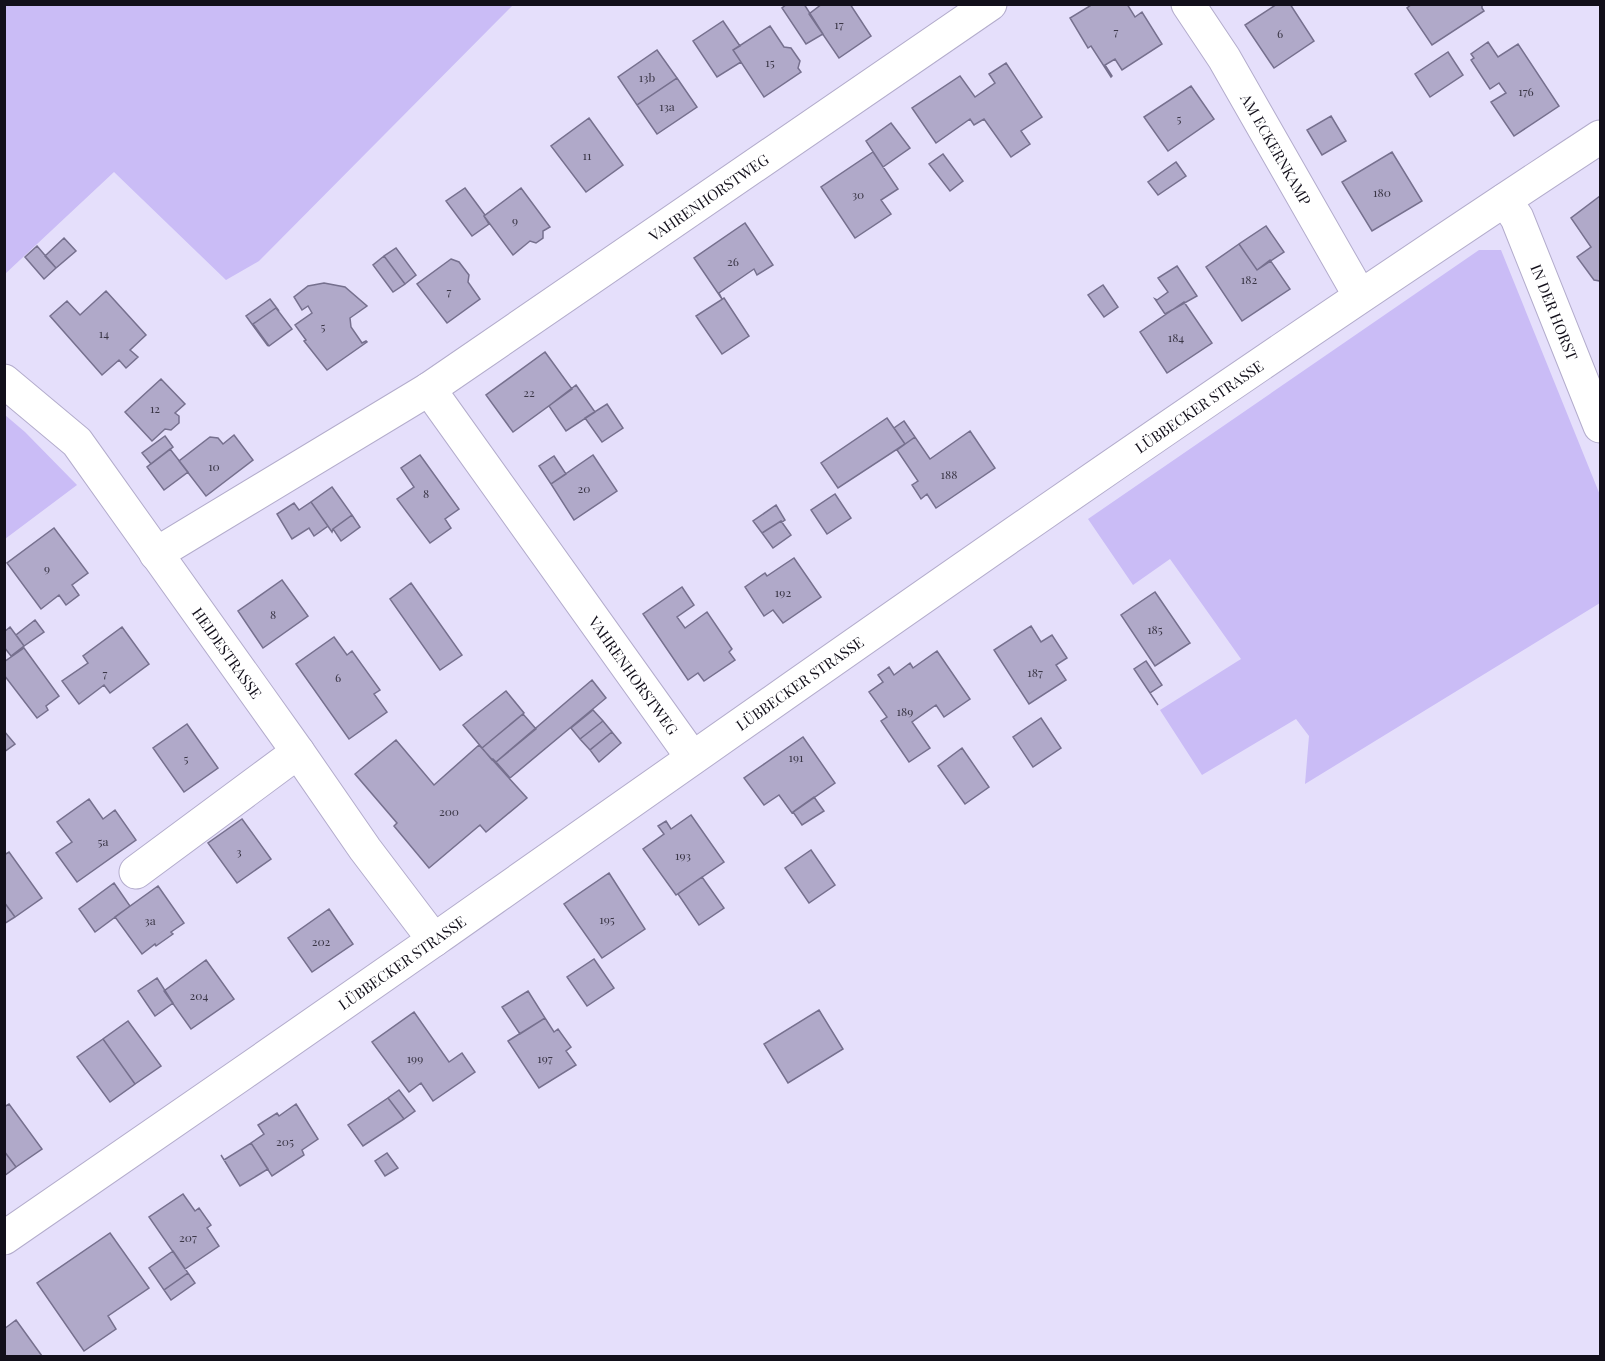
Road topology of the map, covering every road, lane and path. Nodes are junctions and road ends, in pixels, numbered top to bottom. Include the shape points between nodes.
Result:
1 (990, 4) edge
2 (1188, 4) edge
3 (1600, 137) edge
4 (1505, 200) junction
5 (1360, 296) junction
6 (4, 381) edge
7 (429, 389) junction
8 (1600, 426) edge
9 (156, 554) junction
10 (298, 752) junction
11 (692, 757) junction
12 (136, 872) dead end
13 (434, 940) junction
14 (4, 1238) edge

1 - 7 street, VAHRENHORSTWEG
2 - 5 street, AM ECKERNKAMP via 1224,58
3 - 4 street, LÜBBECKER STRASSE
4 - 5 street, LÜBBECKER STRASSE
4 - 8 street, IN DER HORST via 1518,218
5 - 11 street, LÜBBECKER STRASSE
6 - 9 street, HEIDESTRASSE via 77,442
7 - 9 street, VAHRENHORSTWEG
7 - 11 street, VAHRENHORSTWEG
9 - 10 street, HEIDESTRASSE
10 - 12 street
10 - 13 street, HEIDESTRASSE
11 - 13 street, LÜBBECKER STRASSE
13 - 14 street, LÜBBECKER STRASSE

